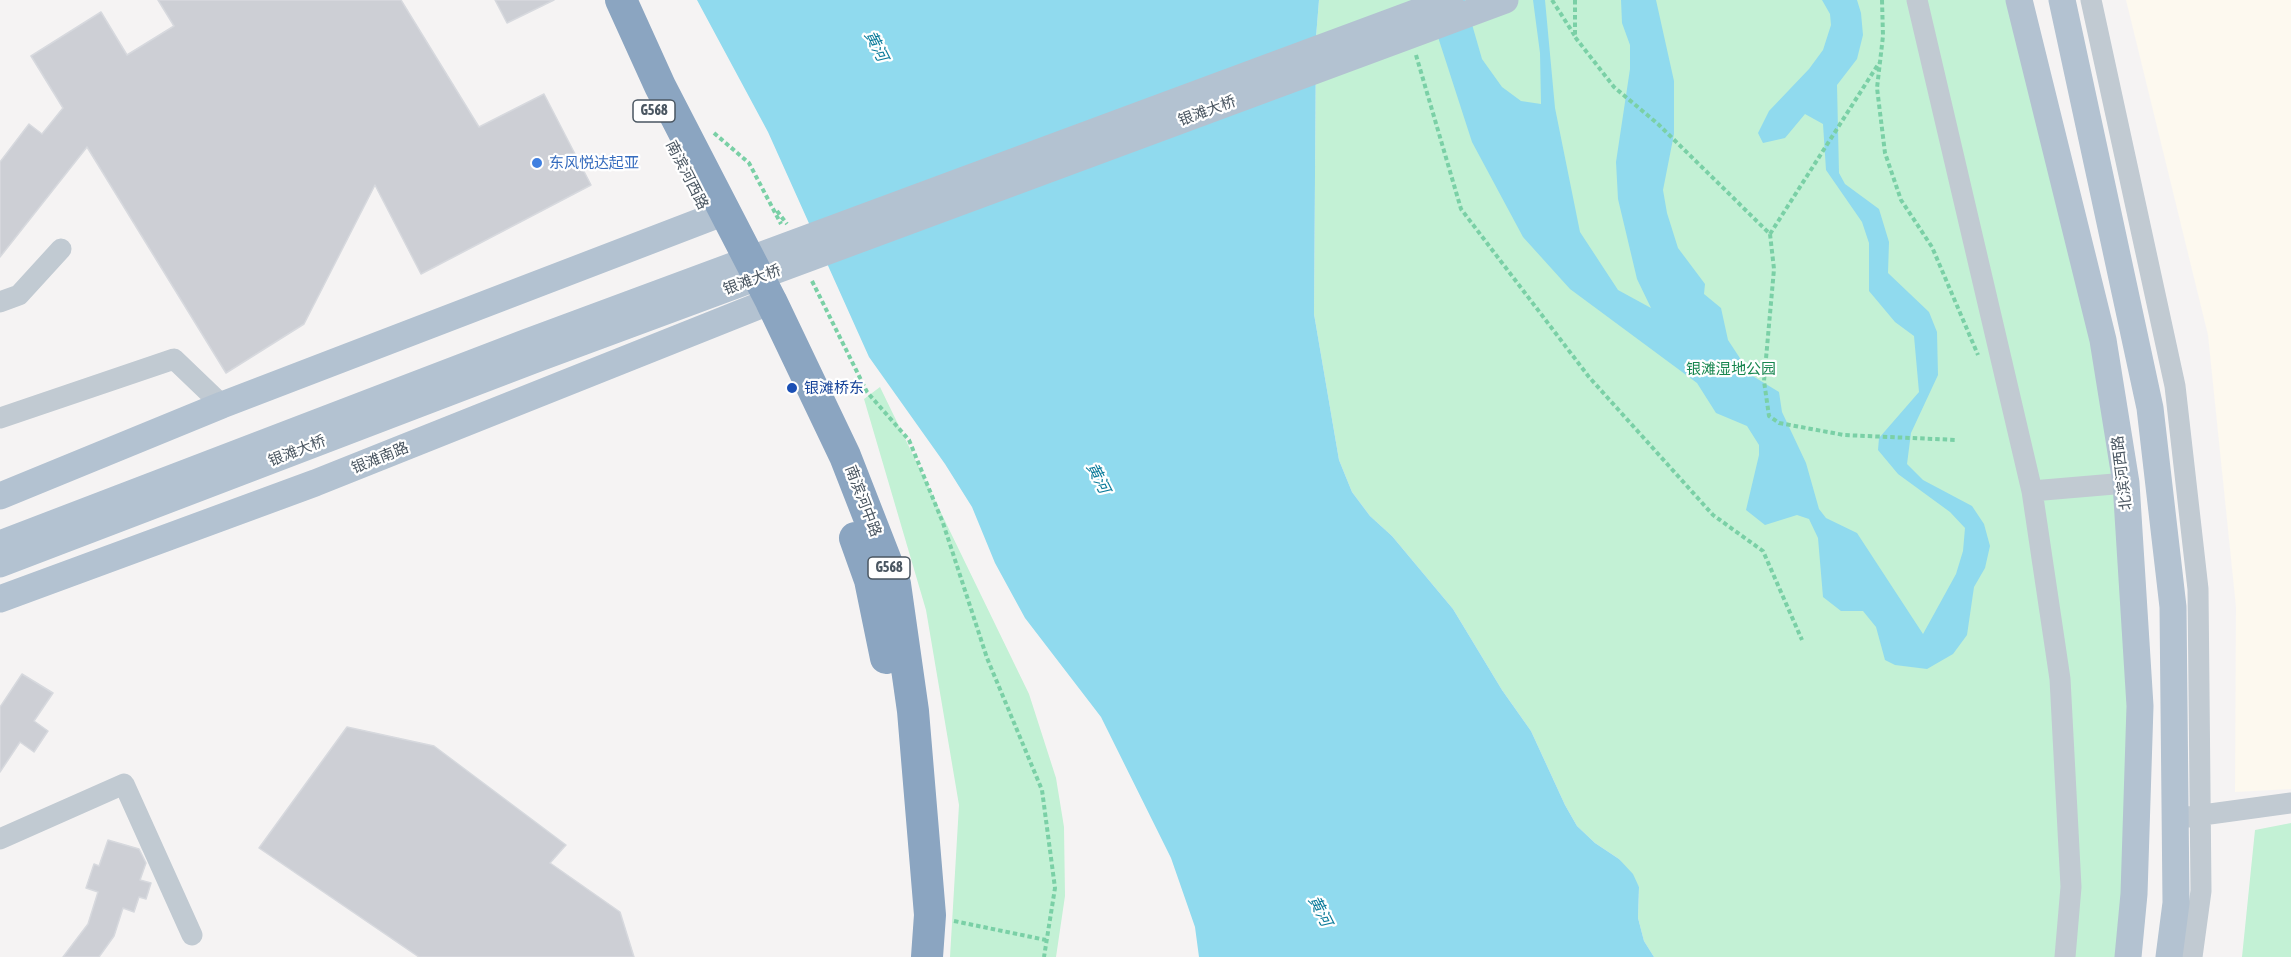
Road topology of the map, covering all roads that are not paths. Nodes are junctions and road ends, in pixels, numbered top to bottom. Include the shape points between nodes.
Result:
1 (604, 0) edge
2 (621, 0) edge
3 (1450, 0) edge
4 (1505, 0) edge
5 (1917, 0) edge
6 (2019, 0) edge
7 (2062, 0) edge
8 (2091, 0) edge
9 (718, 215) junction
10 (61, 249) dead end
11 (0, 302) edge
12 (764, 305) junction
13 (222, 405) junction
14 (0, 418) edge
15 (2126, 483) junction
16 (2032, 491) junction
17 (0, 496) edge
18 (0, 544) edge
19 (0, 564) edge
20 (0, 599) edge
21 (2291, 803) edge
22 (2188, 817) junction
23 (0, 839) edge
24 (192, 935) dead end
25 (906, 957) edge
26 (927, 957) edge
27 (2065, 957) edge
28 (2128, 957) edge
29 (2169, 957) edge
30 (2192, 957) edge

1 - 9 highway, 南滨河西路 / G568 via 645,93
2 - 9 highway, 南滨河西路 / G568
3 - 18 main road, 银滩大桥 via 528,342
4 - 19 main road, 银滩大桥 via 534,360
5 - 16 street
6 - 15 main road, 北滨河西路 via 2103,340
7 - 22 main road via 2150,408 2173,607
8 - 22 street via 2175,386 2198,590
9 - 12 highway, 南滨河中路 / G568
9 - 13 main road
10 - 11 street via 19,295
12 - 20 main road, 银滩南路 via 315,483
12 - 25 highway, 南滨河中路 / G568 via 828,462 870,580 898,713 910,934
12 - 26 highway, 南滨河中路 / G568 via 845,456 895,584 914,711 930,915
13 - 14 street via 174,359
13 - 17 main road
15 - 16 street
15 - 28 main road, 北滨河西路 via 2140,706
16 - 27 street via 2060,679 2071,887
21 - 22 street
22 - 29 main road
22 - 30 street via 2201,891
23 - 24 street via 124,784

